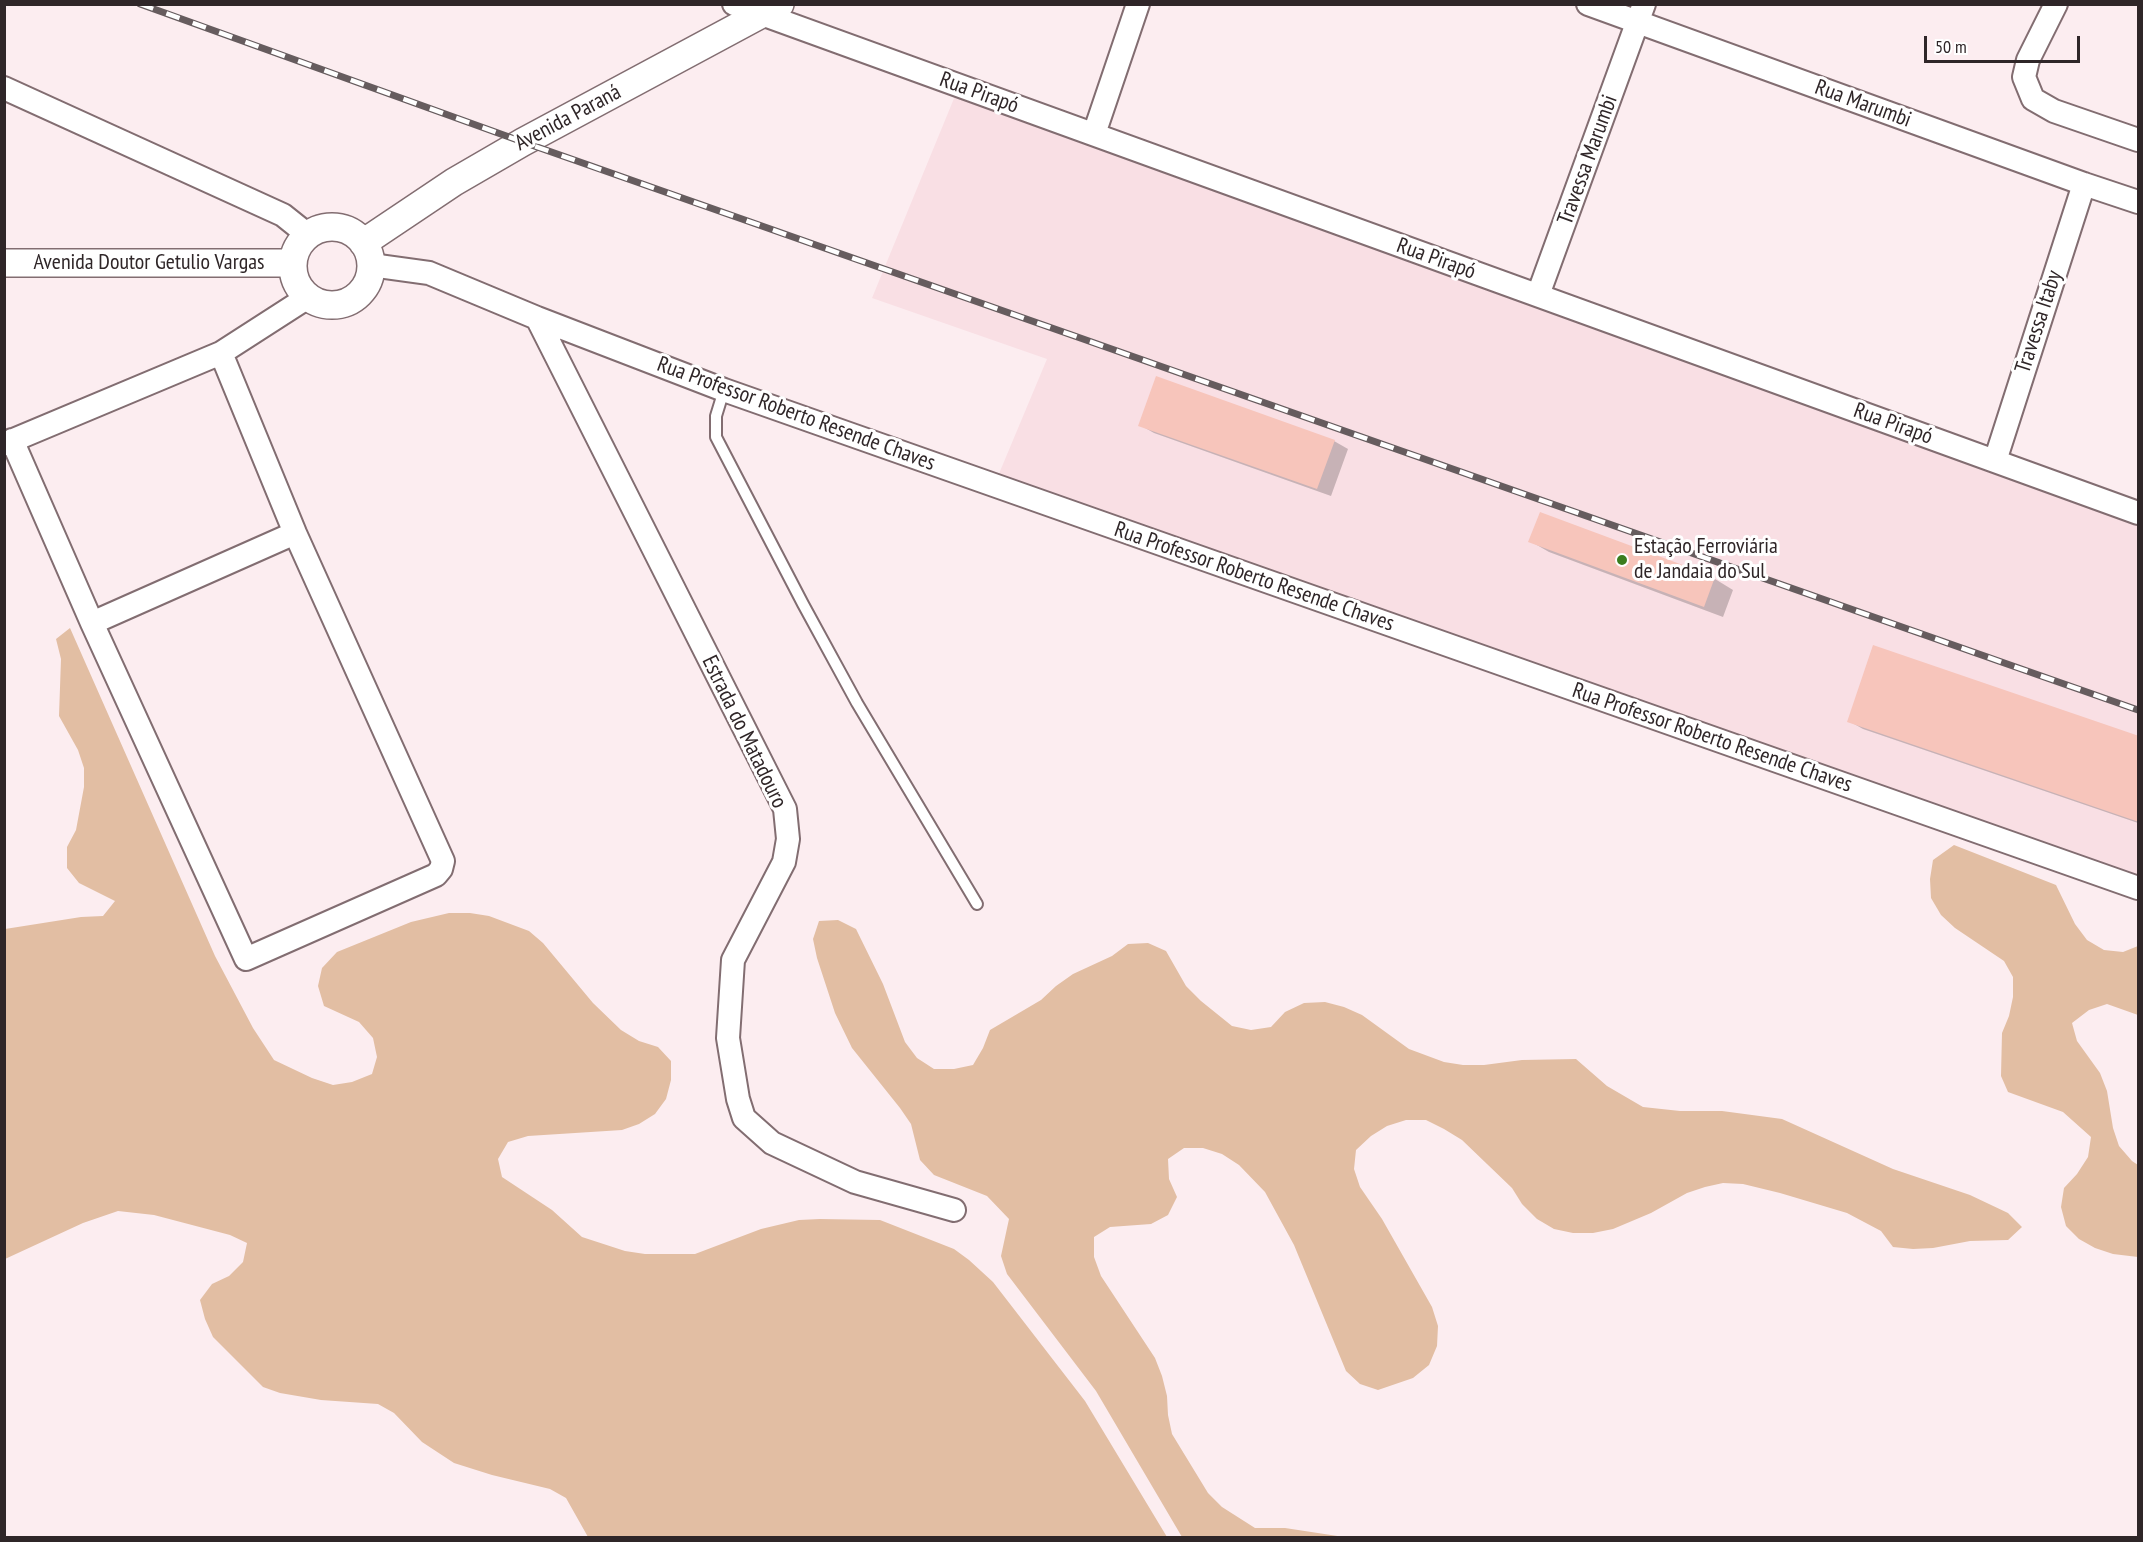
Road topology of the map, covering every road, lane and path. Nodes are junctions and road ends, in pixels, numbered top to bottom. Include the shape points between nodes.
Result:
1 (734, 4) edge
2 (1138, 4) edge
3 (1588, 4) edge
4 (2056, 4) edge
5 (771, 9) edge
6 (1641, 14) edge
7 (4, 88) edge
8 (1094, 134) junction
9 (2139, 140) edge
10 (2084, 184) junction
11 (2139, 202) edge
12 (308, 235) junction
13 (367, 254) junction
14 (4, 263) edge
15 (293, 263) junction
16 (1538, 296) junction
17 (308, 297) junction
18 (537, 318) junction
19 (221, 353) junction
20 (724, 390) junction
21 (8, 442) edge
22 (1995, 461) junction
23 (2139, 513) edge
24 (296, 532) junction
25 (92, 623) junction
26 (2139, 888) edge
27 (977, 904) dead end
28 (954, 1210) dead end

1 - 5 street, Rua Pirapó
2 - 8 street
3 - 6 street, Rua Marumbi
4 - 9 street via 2028,60 2024,77 2033,99 2054,111
5 - 8 street, Rua Pirapó
5 - 13 street, Avenida Paraná via 454,182
6 - 10 street, Rua Marumbi
6 - 16 street, Travessa Marumbi
7 - 12 street via 283,215
8 - 16 street, Rua Pirapó
10 - 11 street, Rua Marumbi
10 - 22 street, Travessa Itaby
12 - 13 street via 319,229 337,228 355,234
12 - 15 street via 295,252
13 - 17 street via 369,278 355,298 331,305
13 - 18 street, Rua Professor Roberto Resende Chaves via 429,273
14 - 15 street, Avenida Doutor Getulio Vargas
15 - 17 street via 296,282
16 - 22 street, Rua Pirapó
17 - 19 street
18 - 20 street, Rua Professor Roberto Resende Chaves
18 - 28 street, Estrada do Matadouro via 785,809 788,839 784,862 733,960 728,1038 744,1118 772,1143 855,1182
19 - 21 street
19 - 24 street
20 - 26 street, Rua Professor Roberto Resende Chaves
20 - 27 lane via 716,416 716,437 857,703
21 - 25 street
22 - 23 street, Rua Pirapó
24 - 25 street
24 - 25 street via 441,853 443,861 436,875 246,959

